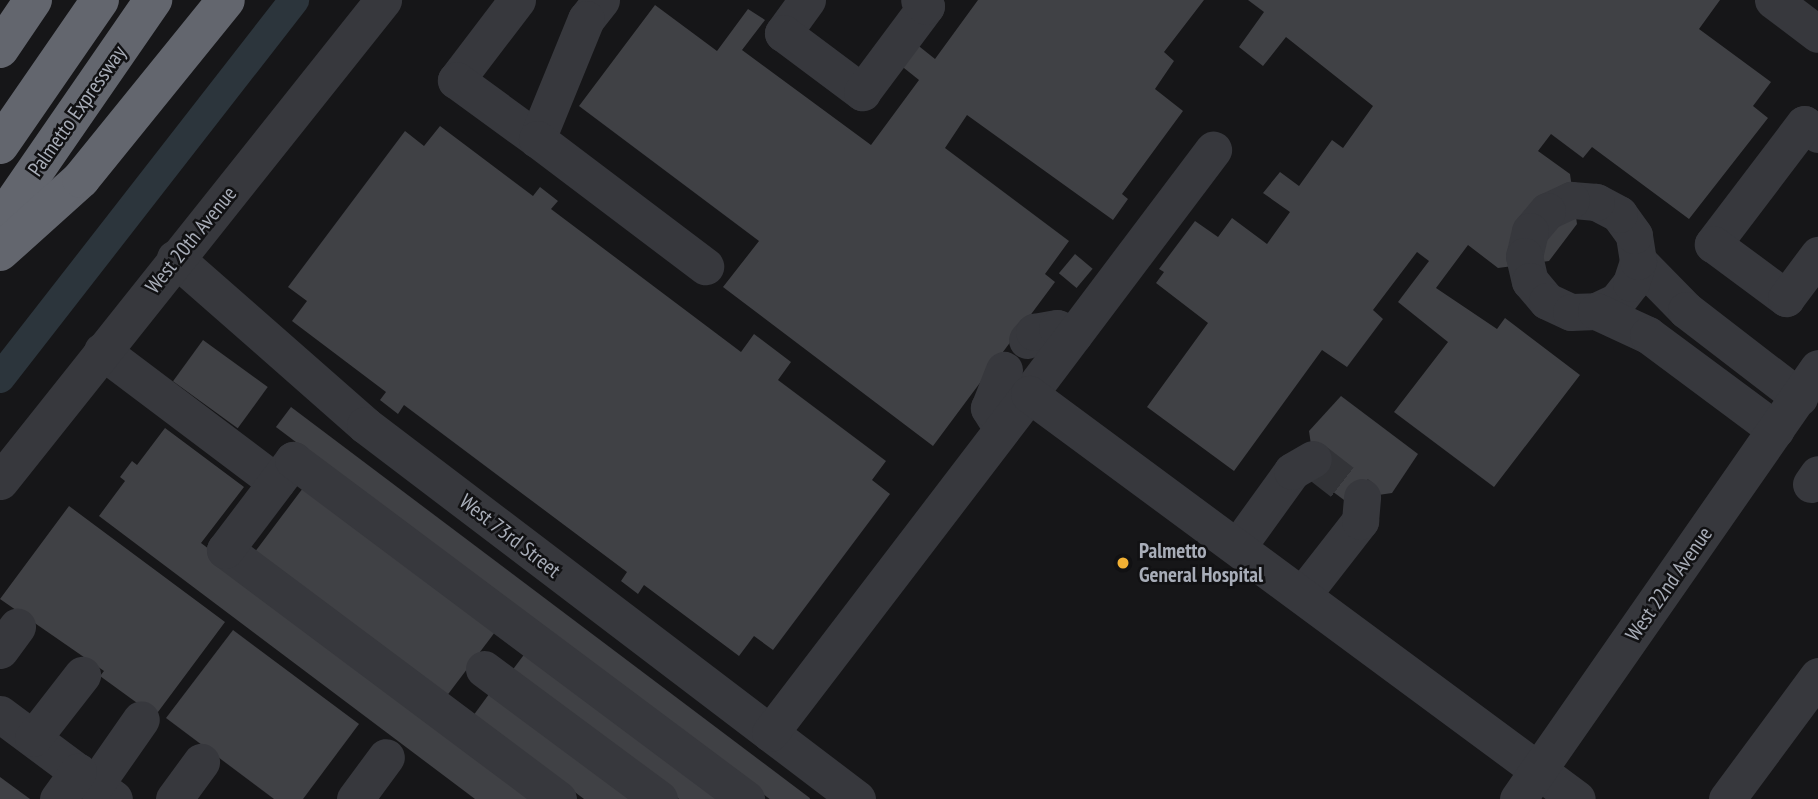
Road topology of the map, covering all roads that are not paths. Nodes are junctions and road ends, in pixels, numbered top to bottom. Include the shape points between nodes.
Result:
1 (33, 0) edge
2 (100, 0) edge
3 (153, 0) edge
4 (226, 0) edge
5 (383, 0) edge
6 (517, 0) edge
7 (601, 0) edge
8 (919, 0) edge
9 (1773, 0) edge
10 (803, 2) edge
11 (1818, 34) edge
12 (0, 49) edge
13 (1818, 134) edge
14 (537, 139) junction
15 (0, 145) edge
16 (1213, 150) dead end
17 (0, 222) edge
18 (0, 252) edge
19 (1818, 255) edge
20 (175, 258) junction
21 (1638, 261) junction
22 (705, 266) dead end
23 (1597, 311) junction
24 (1074, 334) junction
25 (1027, 340) dead end
26 (102, 351) junction
27 (1016, 382) junction
28 (1808, 382) edge
29 (1776, 430) junction
30 (1313, 459) dead end
31 (0, 481) edge
32 (276, 482) junction
33 (1362, 498) dead end
34 (1238, 547) junction
35 (1303, 594) junction
36 (515, 627) junction
37 (484, 668) junction
38 (82, 675) dead end
39 (1818, 676) edge
40 (0, 713) edge
41 (449, 717) junction
42 (141, 719) dead end
43 (770, 733) junction
44 (33, 738) junction
45 (386, 757) dead end
46 (201, 762) dead end
47 (1528, 785) edge
48 (86, 789) edge
49 (174, 799) edge
50 (355, 799) edge
51 (558, 799) edge
52 (659, 799) edge
53 (746, 799) edge
54 (857, 799) edge
55 (1577, 799) edge
56 (1727, 799) edge

1 - 12 highway
2 - 15 highway
3 - 17 highway, Palmetto Expressway
4 - 18 highway via 81,179
5 - 20 street, West 20th Avenue
6 - 14 street via 456,80
7 - 14 street via 586,19
8 - 10 street via 926,6 862,92 783,33
9 - 11 street
13 - 19 street via 1804,124 1713,244 1786,298
14 - 22 street
16 - 24 street
20 - 26 street, West 20th Avenue
20 - 43 street, West 73rd Street via 365,425
21 - 23 street via 1631,283 1617,301
21 - 23 street via 1634,235 1619,214 1596,202 1571,200 1538,221 1524,256 1530,281 1547,302 1570,312
21 - 28 street via 1686,310
23 - 29 street via 1648,335
24 - 25 street via 1057,328 1034,332
24 - 27 street
26 - 31 street, West 20th Avenue
26 - 32 street
27 - 34 street
27 - 43 street via 1002,429
28 - 29 street, West 22nd Avenue
29 - 47 street, West 22nd Avenue
30 - 34 street via 1292,471
32 - 36 street via 293,460
32 - 41 street via 225,550
33 - 35 street via 1360,521
34 - 35 street
35 - 47 street
36 - 37 street
36 - 53 street
37 - 41 street
37 - 52 street
38 - 44 street
39 - 56 street
40 - 44 street
41 - 51 street
42 - 48 street
43 - 54 street, West 73rd Street
44 - 48 street
45 - 50 street
46 - 49 street
47 - 55 street

